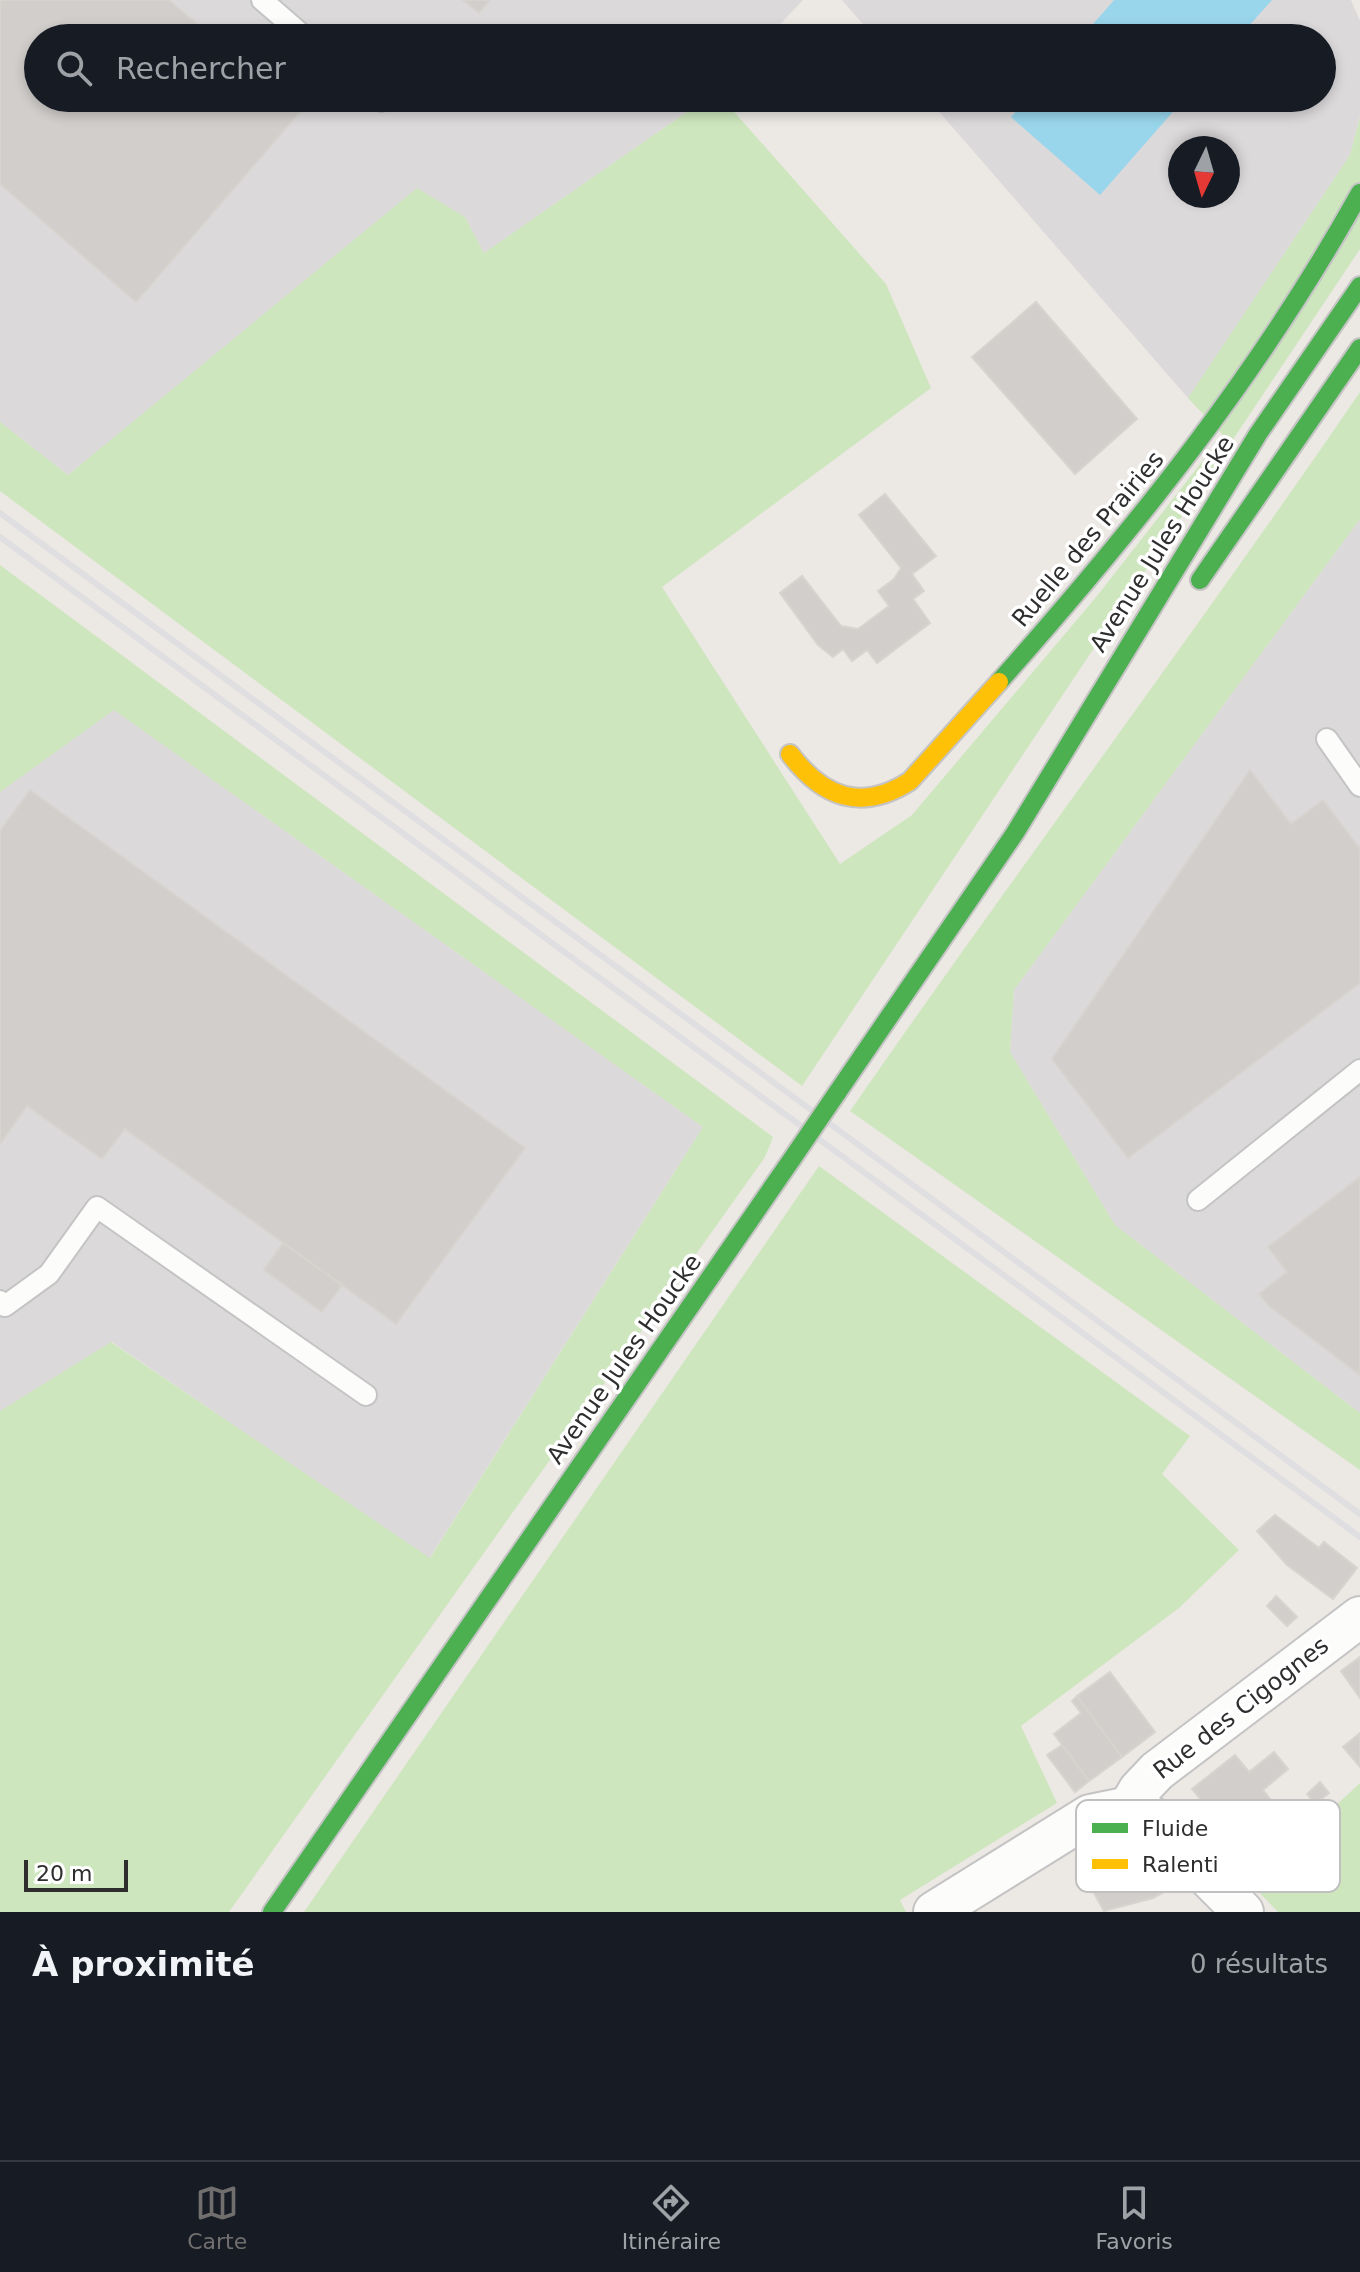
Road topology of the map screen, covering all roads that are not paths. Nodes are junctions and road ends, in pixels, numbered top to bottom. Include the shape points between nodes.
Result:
1 (262, 0) edge
2 (290, 24) edge
3 (1360, 193) edge
4 (1360, 286) edge
5 (1360, 348) edge
6 (1193, 591) dead end
7 (1125, 690) dead end
8 (1327, 739) dead end
9 (790, 754) dead end
10 (1360, 786) edge
11 (1015, 833) junction
12 (1360, 1070) edge
13 (1198, 1200) dead end
14 (3, 1304) edge
15 (366, 1395) dead end
16 (1360, 1617) edge
17 (1133, 1800) edge
18 (1076, 1824) edge
19 (1223, 1892) edge
20 (272, 1912) edge
21 (934, 1912) edge
22 (1243, 1912) edge

1 - 2 lane
3 - 9 main road, Ruelle des Prairies via 1290,315 1236,394 1114,552 910,781 887,796 847,797 809,780
4 - 11 main road, Avenue Jules Houcke via 1238,466
5 - 6 main road
7 - 11 main road, Avenue Jules Houcke
8 - 10 lane
11 - 20 main road, Avenue Jules Houcke, bridge
12 - 13 lane
14 - 15 lane via 49,1274 97,1207
16 - 17 street, Rue des Cigognes via 1157,1771
18 - 21 street
19 - 22 street, Rue des Cigognes

